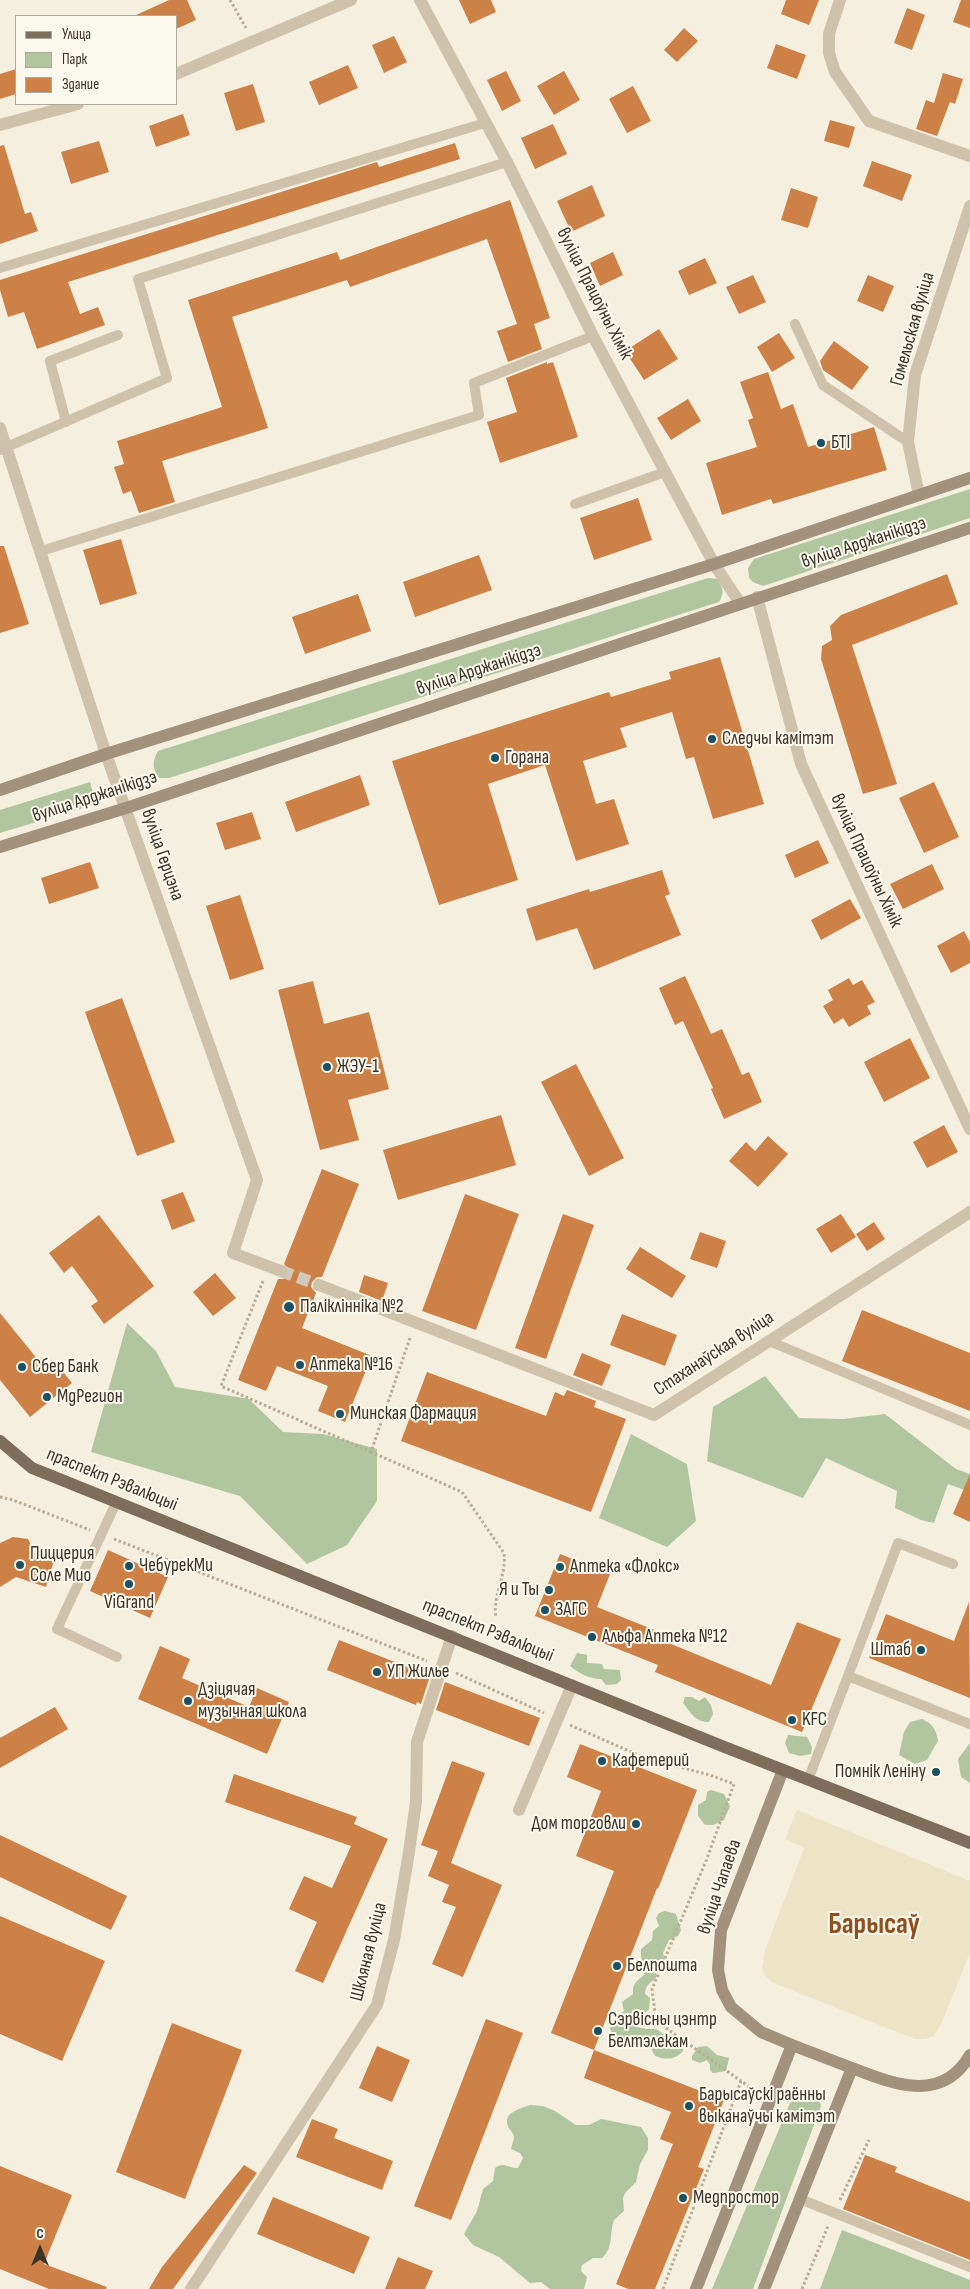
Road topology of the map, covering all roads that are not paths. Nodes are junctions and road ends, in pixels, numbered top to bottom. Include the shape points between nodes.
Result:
1 (351, 0) edge
2 (420, 0) edge
3 (840, 0) edge
4 (178, 73) edge
5 (74, 105) edge
6 (485, 124) junction
7 (0, 126) edge
8 (970, 156) edge
9 (507, 162) junction
10 (970, 206) edge
11 (0, 268) edge
12 (795, 324) dead end
13 (118, 335) dead end
14 (593, 336) junction
15 (66, 422) junction
16 (0, 428) edge
17 (908, 442) junction
18 (4, 448) edge
19 (665, 472) junction
20 (970, 478) edge
21 (918, 495) junction
22 (575, 504) dead end
23 (970, 528) edge
24 (41, 551) junction
25 (714, 564) junction
26 (757, 598) junction
27 (740, 603) junction
28 (106, 754) junction
29 (0, 790) edge
30 (126, 808) junction
31 (0, 847) edge
32 (970, 1129) edge
33 (970, 1212) edge
34 (281, 1271) tunnel mouth
35 (319, 1285) tunnel mouth
36 (769, 1341) junction
37 (970, 1425) edge
38 (0, 1441) edge
39 (116, 1503) junction
40 (953, 1564) dead end
41 (452, 1636) junction
42 (118, 1657) dead end
43 (848, 1676) junction
44 (572, 1684) junction
45 (970, 1724) edge
46 (783, 1770) junction
47 (808, 1780) junction
48 (519, 1810) dead end
49 (970, 1843) edge
50 (792, 2045) junction
51 (970, 2055) edge
52 (852, 2068) junction
53 (800, 2199) junction
54 (970, 2267) edge
55 (191, 2289) edge
56 (696, 2289) edge
57 (764, 2289) edge

1 - 4 street
2 - 6 street, вуліца Працоўны Хімік
3 - 8 street via 829,34 829,53 835,72 869,121
5 - 7 street
6 - 9 street, вуліца Працоўны Хімік
6 - 11 lane
9 - 14 street, вуліца Працоўны Хімік
9 - 15 lane via 138,279 167,378
10 - 17 street, Гомельская вуліца via 916,375
12 - 17 lane via 823,385
13 - 15 lane via 50,361
14 - 19 street, вуліца Працоўны Хімік
14 - 24 lane via 474,383 479,415
15 - 18 lane
16 - 18 street, вуліца Герцэна
17 - 21 street, Гомельская вуліца
18 - 24 street, вуліца Герцэна
19 - 22 lane
19 - 25 street, вуліца Працоўны Хімік
20 - 21 main road, вуліца Арджанікідзэ
21 - 25 main road, вуліца Арджанікідзэ
23 - 26 main road, вуліца Арджанікідзэ
24 - 28 street, вуліца Герцэна
25 - 27 street, вуліца Працоўны Хімік
25 - 28 main road, вуліца Арджанікідзэ
26 - 27 main road, вуліца Арджанікідзэ
26 - 32 street, вуліца Працоўны Хімік via 800,764
27 - 30 main road, вуліца Арджанікідзэ
28 - 29 main road, вуліца Арджанікідзэ
28 - 30 street, вуліца Герцэна
30 - 31 main road, вуліца Арджанікідзэ
30 - 34 street, вуліца Герцэна via 257,1180 233,1252
33 - 36 street, Стаханаўская вуліца
35 - 36 street, Стаханаўская вуліца via 654,1415
36 - 37 lane
38 - 39 main road, праспект Рэвалюцыі via 32,1468
39 - 41 main road, праспект Рэвалюцыі
39 - 42 lane via 58,1629
40 - 43 lane via 898,1543
41 - 44 main road, праспект Рэвалюцыі
41 - 55 street, Шкляная вуліца via 417,1742 416,1802 409,1852 394,1940 378,2005
43 - 45 lane
43 - 47 lane
44 - 46 main road, праспект Рэвалюцыі
44 - 48 street
46 - 47 main road, праспект Рэвалюцыі
46 - 50 main road, вуліца Чапаева via 721,1930 718,1970 722,1990 731,2007 761,2032
47 - 49 main road, праспект Рэвалюцыі
50 - 52 main road, вуліца Чапаева
50 - 56 main road
51 - 52 main road, вуліца Чапаева via 949,2078 933,2086 913,2087
52 - 53 main road
53 - 54 lane
53 - 57 main road

